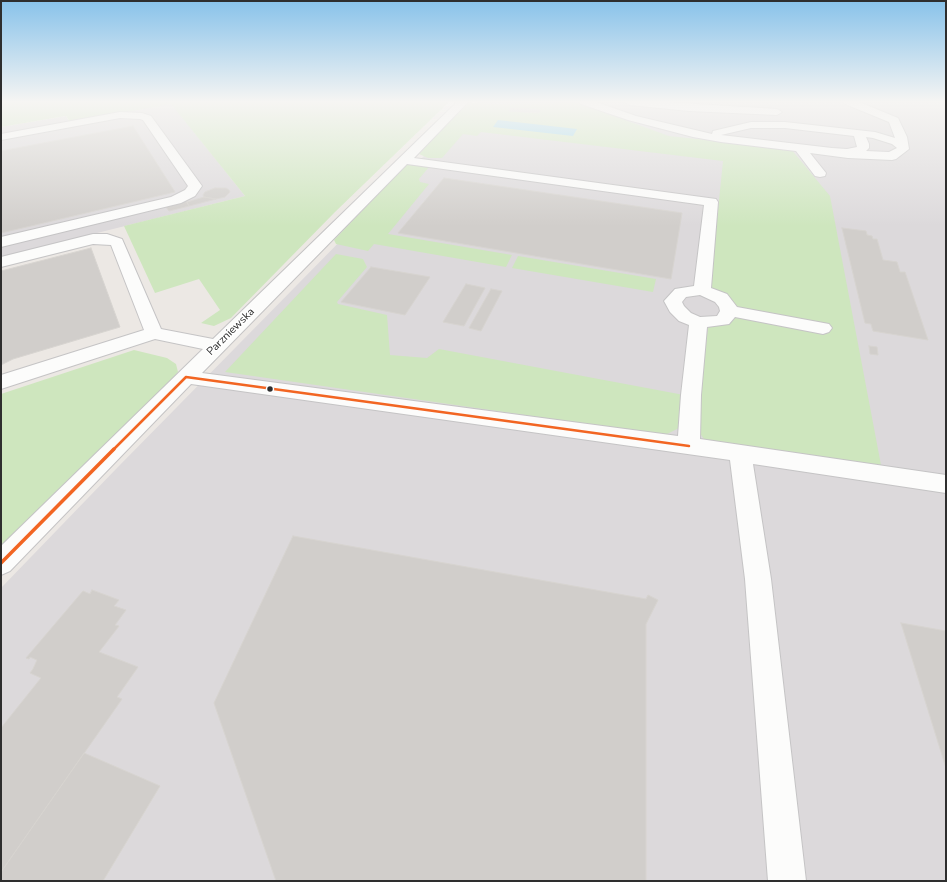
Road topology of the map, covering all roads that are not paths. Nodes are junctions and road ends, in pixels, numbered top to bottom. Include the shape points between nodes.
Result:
1 (165, 143) edge
2 (421, 143) edge
3 (763, 143) edge
4 (863, 143) edge
5 (896, 143) edge
6 (902, 146) joint
7 (800, 148) junction
8 (832, 152) junction
9 (406, 158) junction
10 (444, 161) dead end
11 (820, 173) dead end
12 (1, 242) edge
13 (1, 262) edge
14 (702, 290) junction
15 (729, 311) junction
16 (698, 322) junction
17 (823, 328) dead end
18 (154, 333) junction
19 (216, 346) junction
20 (186, 377) junction
21 (1, 382) edge
22 (689, 446) junction
23 (740, 453) junction
24 (946, 484) edge
25 (1, 562) edge
26 (786, 881) edge

1 - 12 street via 195,186 190,193 176,200
2 - 9 street, Parzniewska
3 - 7 street
4 - 8 street via 860,151
5 - 6 street
6 - 8 street via 900,152 887,156
7 - 8 street
7 - 11 street
9 - 10 street
9 - 14 street via 711,202
9 - 19 street, Parzniewska
13 - 18 street via 93,239 117,242
14 - 15 street via 721,298
14 - 16 street via 681,293 673,301 685,317
15 - 16 street via 723,320
15 - 17 street
16 - 22 street
18 - 19 street
18 - 21 street
19 - 20 street, Parzniewska
20 - 22 street
20 - 25 street, Parzniewska
22 - 23 street
23 - 24 street
23 - 26 street via 758,579

